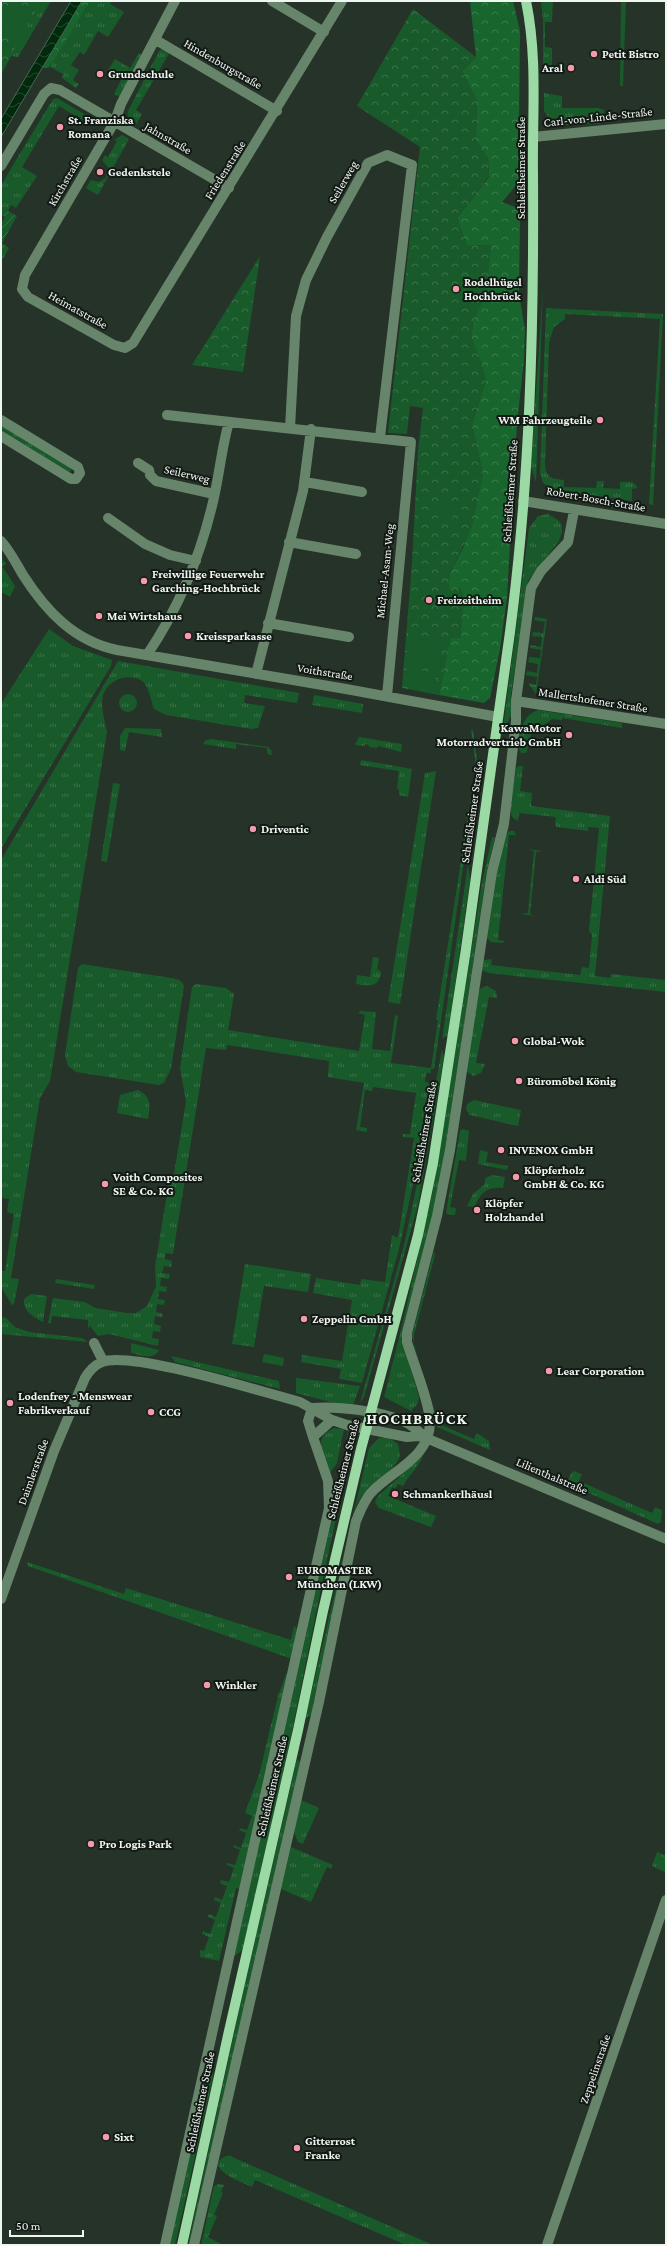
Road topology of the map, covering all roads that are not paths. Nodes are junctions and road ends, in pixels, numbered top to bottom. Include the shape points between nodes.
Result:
1 (175, 1) edge
2 (272, 1) edge
3 (342, 1) edge
4 (526, 1) edge
5 (324, 32) junction
6 (156, 40) junction
7 (277, 110) junction
8 (115, 121) junction
9 (666, 124) edge
10 (533, 137) junction
11 (1, 166) edge
12 (229, 188) junction
13 (22, 289) joint
14 (125, 348) joint
15 (167, 415) dead end
16 (1, 420) edge
17 (229, 422) junction
18 (290, 428) junction
19 (311, 429) junction
20 (1, 436) edge
21 (380, 437) junction
22 (138, 463) dead end
23 (305, 482) junction
24 (362, 492) dead end
25 (214, 494) junction
26 (522, 501) junction
27 (574, 511) junction
28 (108, 518) dead end
29 (666, 524) edge
30 (1, 541) edge
31 (289, 542) junction
32 (356, 554) dead end
33 (196, 561) junction
34 (268, 623) junction
35 (348, 637) dead end
36 (147, 655) junction
37 (256, 674) junction
38 (387, 696) junction
39 (516, 701) junction
40 (498, 717) junction
41 (666, 724) edge
42 (94, 1342) dead end
43 (103, 1362) junction
44 (312, 1408) junction
45 (371, 1413) junction
46 (332, 1420) junction
47 (366, 1428) junction
48 (426, 1438) junction
49 (313, 1439) junction
50 (666, 1539) edge
51 (1, 1599) edge
52 (666, 1900) edge
53 (165, 2245) edge
54 (182, 2245) edge
55 (194, 2245) edge
56 (547, 2245) edge

1 - 6 street, Kirchstraße
2 - 5 street
3 - 5 street, Friedenstraße
4 - 10 main road, Schleißheimer Straße via 533,56
5 - 7 street, Friedenstraße
6 - 7 street, Hindenburgstraße
6 - 8 street, Kirchstraße via 121,104
7 - 12 street, Friedenstraße
8 - 11 street, Jahnstraße via 52,88 44,94
8 - 12 street, Jahnstraße
8 - 13 street, Kirchstraße via 25,275
9 - 10 street, Carl-von-Linde-Straße
10 - 26 main road, Schleißheimer Straße via 532,342
12 - 14 street, Friedenstraße via 133,342
13 - 14 street, Heimatstraße via 28,297 114,345
15 - 17 street
16 - 20 street via 78,467 80,473 76,479 71,479
17 - 18 street
17 - 25 street, Seilerweg
18 - 19 street
18 - 21 street, Seilerweg via 296,316 306,280 368,163 387,155 412,165
19 - 21 street
19 - 23 street
21 - 38 street, Michael-Asam-Weg via 411,442
22 - 25 street, Seilerweg via 149,470 156,481
23 - 24 street
23 - 31 street
25 - 33 street, Seilerweg
26 - 27 street, Robert-Bosch-Straße
26 - 40 main road, Schleißheimer Straße via 516,586
27 - 29 street, Robert-Bosch-Straße
27 - 39 street via 568,542 541,572 531,588
28 - 33 street via 145,544 170,555
30 - 36 street, Voithstraße via 49,612 69,629 104,648
31 - 32 street
31 - 34 street
33 - 36 street, Seilerweg via 172,613
34 - 35 street
34 - 37 street
36 - 37 street, Voithstraße
37 - 38 street, Voithstraße
38 - 40 street, Voithstraße
39 - 41 street, Mallertshofener Straße
39 - 48 street via 504,824 492,872 450,1150 437,1216 407,1333 407,1342 428,1410 430,1422
40 - 45 main road, Schleißheimer Straße via 433,1163 416,1243
42 - 43 street
43 - 44 street via 116,1360 160,1365 286,1398
43 - 51 street, Daimlerstraße via 89,1371 79,1391 54,1451
44 - 45 street via 328,1407
44 - 46 street
44 - 49 street, Schleißheimer Straße via 308,1421
45 - 47 main road, Schleißheimer Straße
45 - 48 street, Lilienthalstraße via 405,1422
46 - 47 street via 347,1426
46 - 49 street, Schleißheimer Straße
47 - 48 street, Lilienthalstraße via 399,1436
47 - 54 main road, Schleißheimer Straße
48 - 50 street, Lilienthalstraße
48 - 55 street via 418,1455 371,1493 364,1502 356,1522 317,1708
49 - 53 street, Schleißheimer Straße via 328,1481 329,1508
52 - 56 street, Zeppelinstraße

